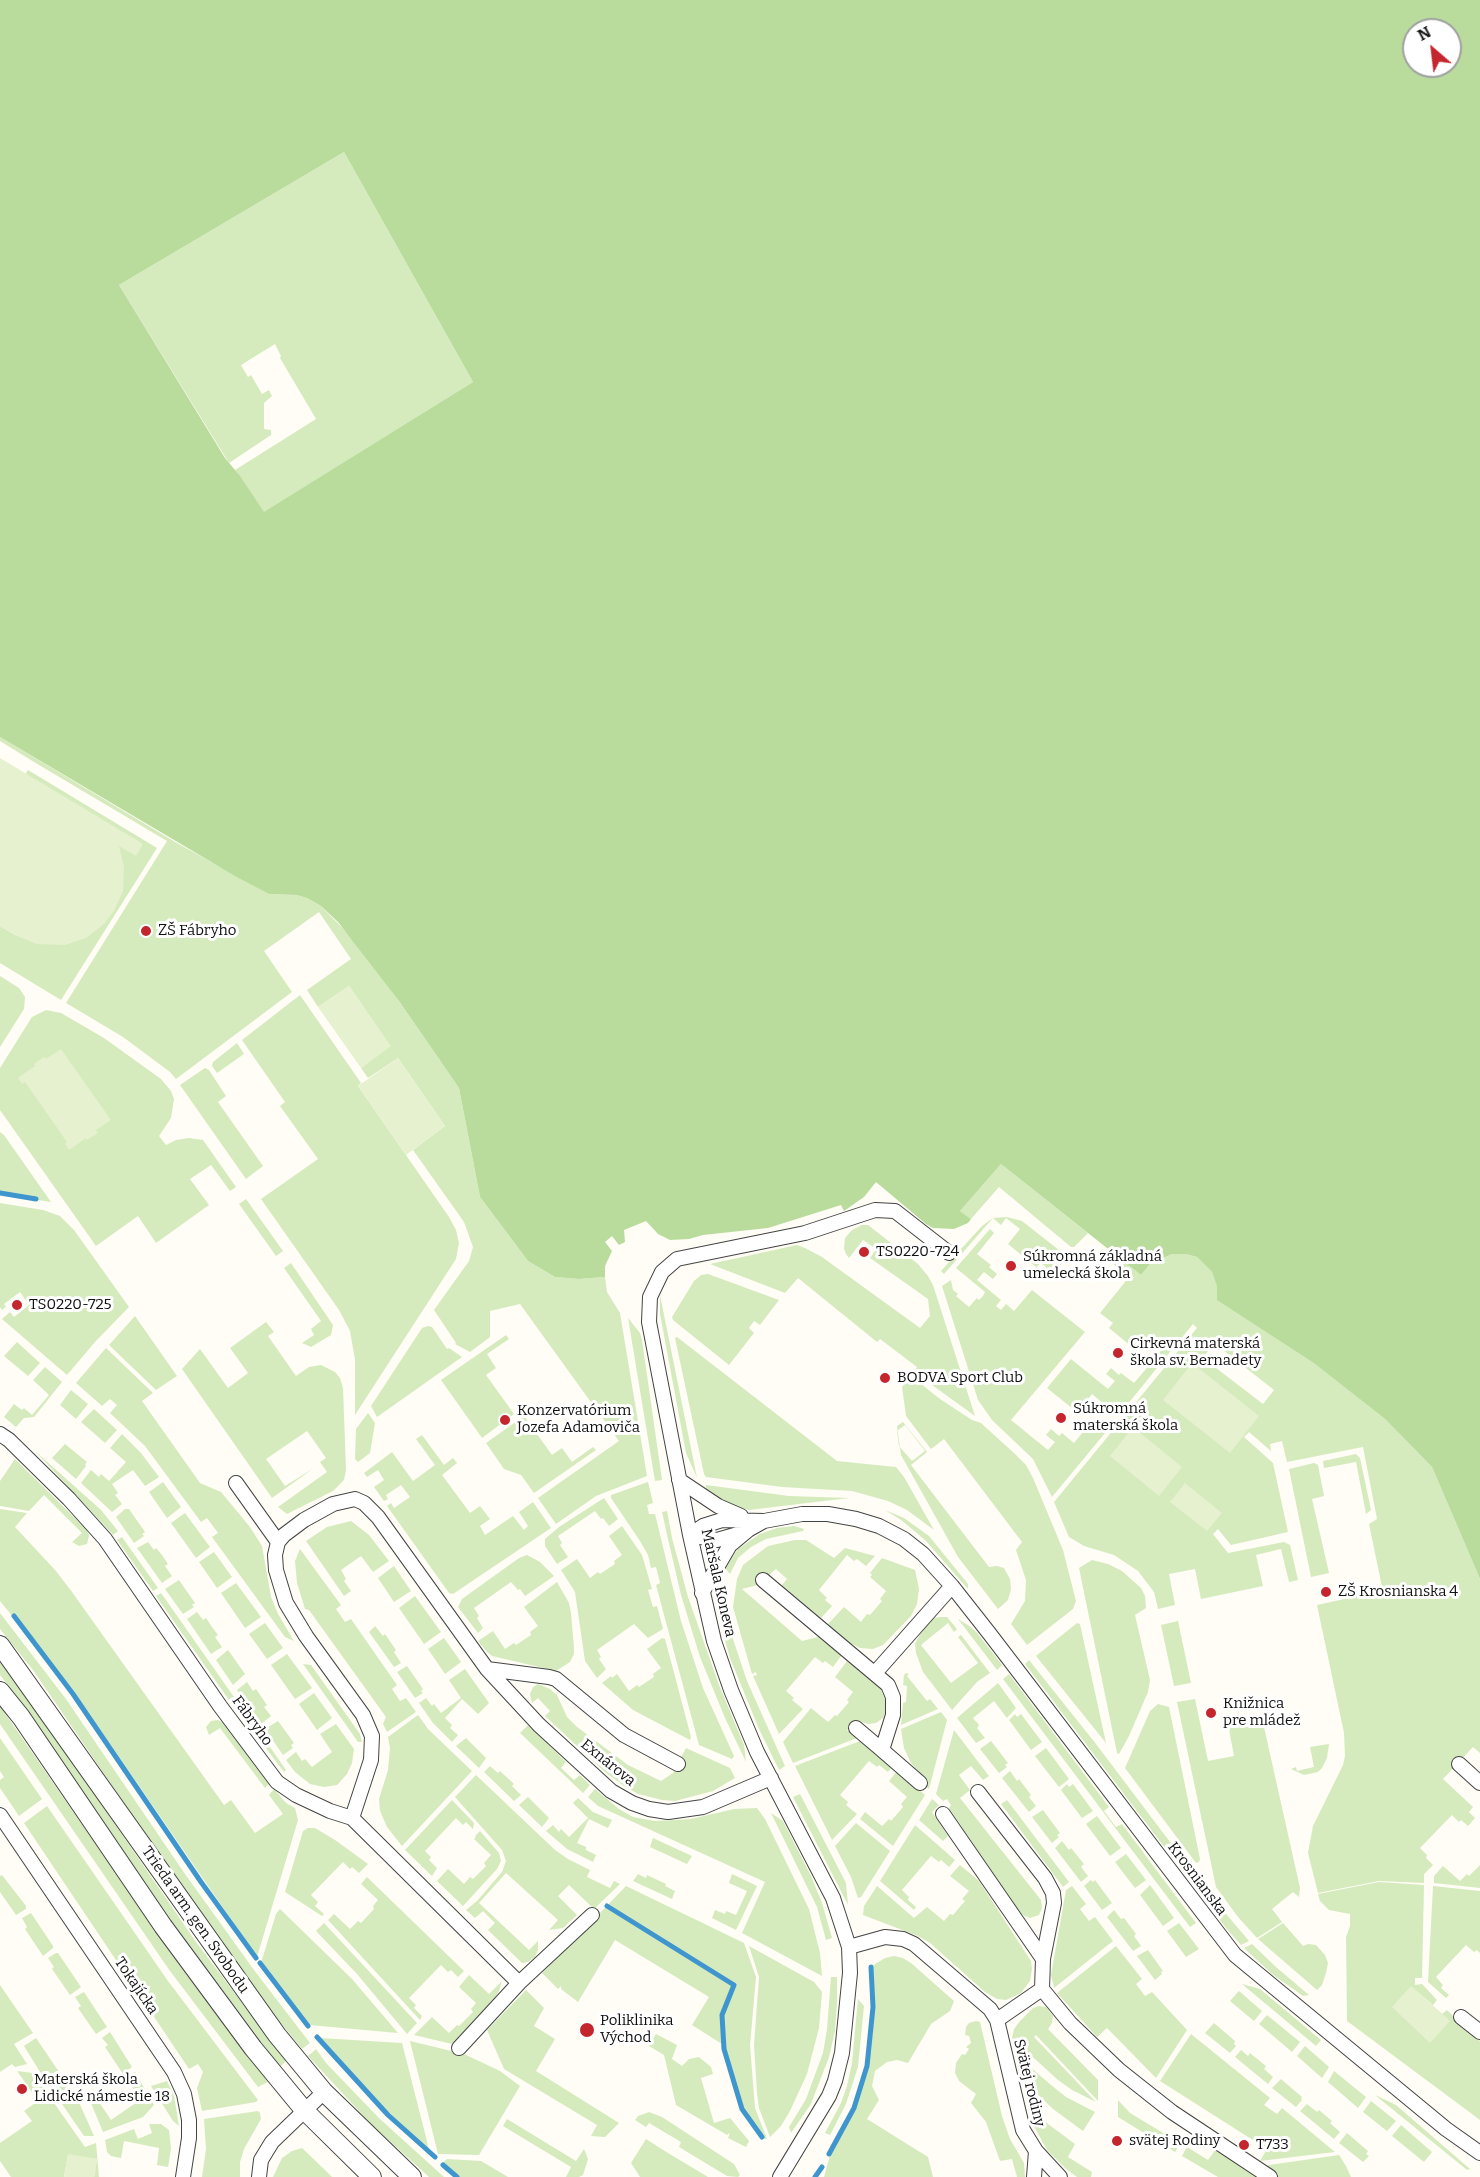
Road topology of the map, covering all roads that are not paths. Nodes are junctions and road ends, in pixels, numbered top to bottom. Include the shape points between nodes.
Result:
1 (949, 1253) dead end
2 (0, 1434) edge
3 (679, 1480) junction
4 (236, 1483) dead end
5 (764, 1521) junction
6 (690, 1535) junction
7 (278, 1542) junction
8 (763, 1580) dead end
9 (952, 1586) junction
10 (702, 1593) junction
11 (0, 1645) edge
12 (487, 1669) junction
13 (874, 1673) junction
14 (0, 1691) edge
15 (856, 1728) dead end
16 (882, 1750) junction
17 (678, 1764) dead end
18 (1458, 1764) dead end
19 (771, 1778) junction
20 (920, 1783) dead end
21 (1480, 1783) edge
22 (978, 1792) dead end
23 (943, 1814) dead end
24 (0, 1815) edge
25 (352, 1818) junction
26 (4, 1827) edge
27 (592, 1915) dead end
28 (849, 1947) junction
29 (1043, 1959) junction
30 (519, 1983) junction
31 (1042, 1989) junction
32 (1461, 2017) dead end
33 (997, 2020) junction
34 (1480, 2032) edge
35 (459, 2048) dead end
36 (324, 2092) junction
37 (304, 2110) junction
38 (1465, 2143) junction
39 (1480, 2146) edge
40 (1036, 2151) junction
41 (1480, 2153) edge
42 (183, 2177) edge
43 (259, 2177) edge
44 (372, 2177) edge
45 (412, 2177) edge
46 (780, 2177) edge
47 (1034, 2177) edge
48 (1060, 2177) edge
49 (1270, 2177) edge

1 - 3 street, Maršala Koneva via 896,1211 882,1209 805,1233 685,1256 669,1265 650,1297 649,1322
2 - 25 street, Fábryho via 105,1539 277,1782 296,1795
3 - 5 street via 729,1512
3 - 6 street, Maršala Koneva
4 - 7 street
5 - 6 street via 722,1520
5 - 6 street via 726,1539
5 - 9 street, Krosnianska via 828,1514 879,1526 923,1554
5 - 10 street via 730,1545
6 - 10 street, Maršala Koneva
7 - 12 street, Exnárova via 291,1529 333,1504 355,1499 364,1503
7 - 25 street via 276,1570 286,1603 363,1715 372,1736 371,1760
8 - 13 street
9 - 13 street
9 - 38 street, Krosnianska via 1235,1955
10 - 19 street, Maršala Koneva via 731,1690
11 - 36 street, Trieda arm. gen. Svobodu via 271,2027
12 - 17 street, Exnárova via 556,1679 624,1735
12 - 19 street, Exnárova via 590,1773 632,1803 668,1812 703,1807
13 - 16 street via 888,1685 893,1696 892,1723
14 - 37 street, Trieda arm. gen. Svobodu via 212,1994
15 - 16 street
16 - 20 street
18 - 21 street
19 - 28 street, Maršala Koneva via 833,1898
22 - 29 street via 1053,1893
23 - 29 street
24 - 26 street, Tokajícka
25 - 30 street, Fábryho
26 - 42 street, Tokajícka via 174,2072 189,2120
27 - 30 street
28 - 33 street via 885,1937 914,1944 990,2009
28 - 46 street, Maršala Koneva via 842,2053 835,2082
29 - 31 street
30 - 35 street
31 - 33 street
31 - 49 street via 1086,2040 1126,2076 1172,2112
32 - 34 street
33 - 40 street, Svätej rodiny via 1023,2130
36 - 37 street
36 - 45 street, Trieda arm. gen. Svobodu
37 - 43 street via 266,2151
37 - 44 street, Trieda arm. gen. Svobodu
38 - 39 street, Krosnianska
38 - 41 street, Krosnianska
40 - 47 street
40 - 48 street, Svätej rodiny

